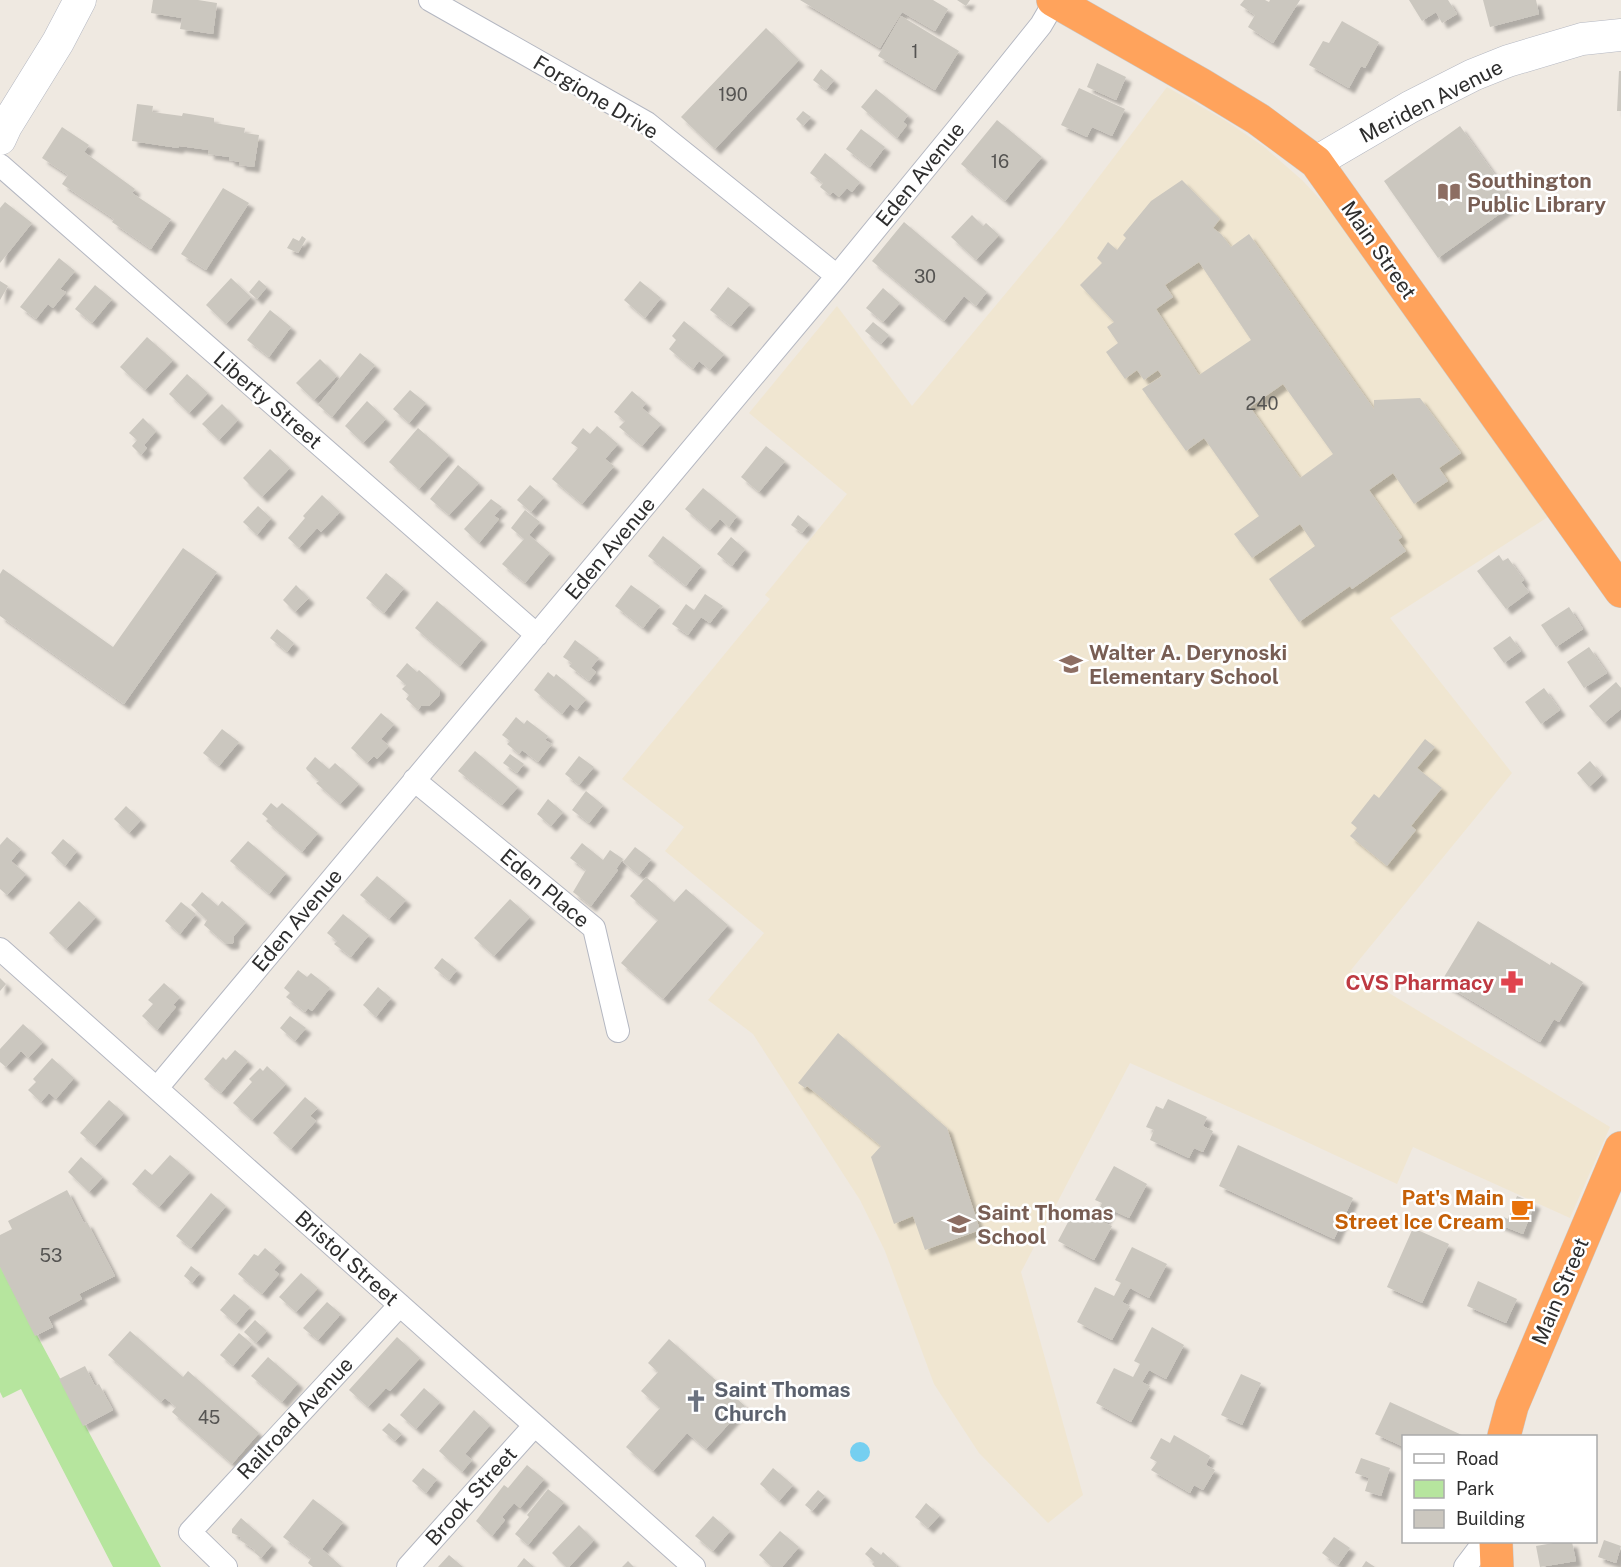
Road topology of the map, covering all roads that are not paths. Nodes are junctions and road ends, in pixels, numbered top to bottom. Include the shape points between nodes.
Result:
1 (80, 0) edge
2 (430, 0) edge
3 (1054, 1) edge
4 (1621, 35) edge
5 (0, 139) edge
6 (1316, 162) junction
7 (0, 165) edge
8 (837, 276) junction
9 (1621, 591) edge
10 (537, 635) junction
11 (414, 780) junction
12 (0, 949) edge
13 (618, 1032) dead end
14 (157, 1088) junction
15 (1621, 1148) edge
16 (400, 1305) junction
17 (534, 1426) junction
18 (1505, 1435) edge
19 (1483, 1543) edge
20 (1496, 1543) edge
21 (226, 1567) edge
22 (408, 1567) edge
23 (694, 1567) edge
24 (1465, 1567) edge
25 (1497, 1567) edge

1 - 5 main road
2 - 8 street, Forgione Drive via 647,123
3 - 6 highway, Main Street via 1249,113
3 - 8 street, Eden Avenue via 1041,25
4 - 6 main road, Meriden Avenue via 1582,39 1473,75
6 - 9 highway, Main Street
7 - 10 street, Liberty Street
8 - 10 street, Eden Avenue
10 - 11 street, Eden Avenue
11 - 13 street, Eden Place via 594,928
11 - 14 street, Eden Avenue
12 - 14 street, Bristol Street
14 - 16 street, Bristol Street
15 - 18 highway, Main Street via 1512,1406
16 - 17 street, Bristol Street
16 - 21 street, Railroad Avenue via 189,1532
17 - 22 street, Brook Street
17 - 23 street, Bristol Street
19 - 24 street
20 - 25 highway

